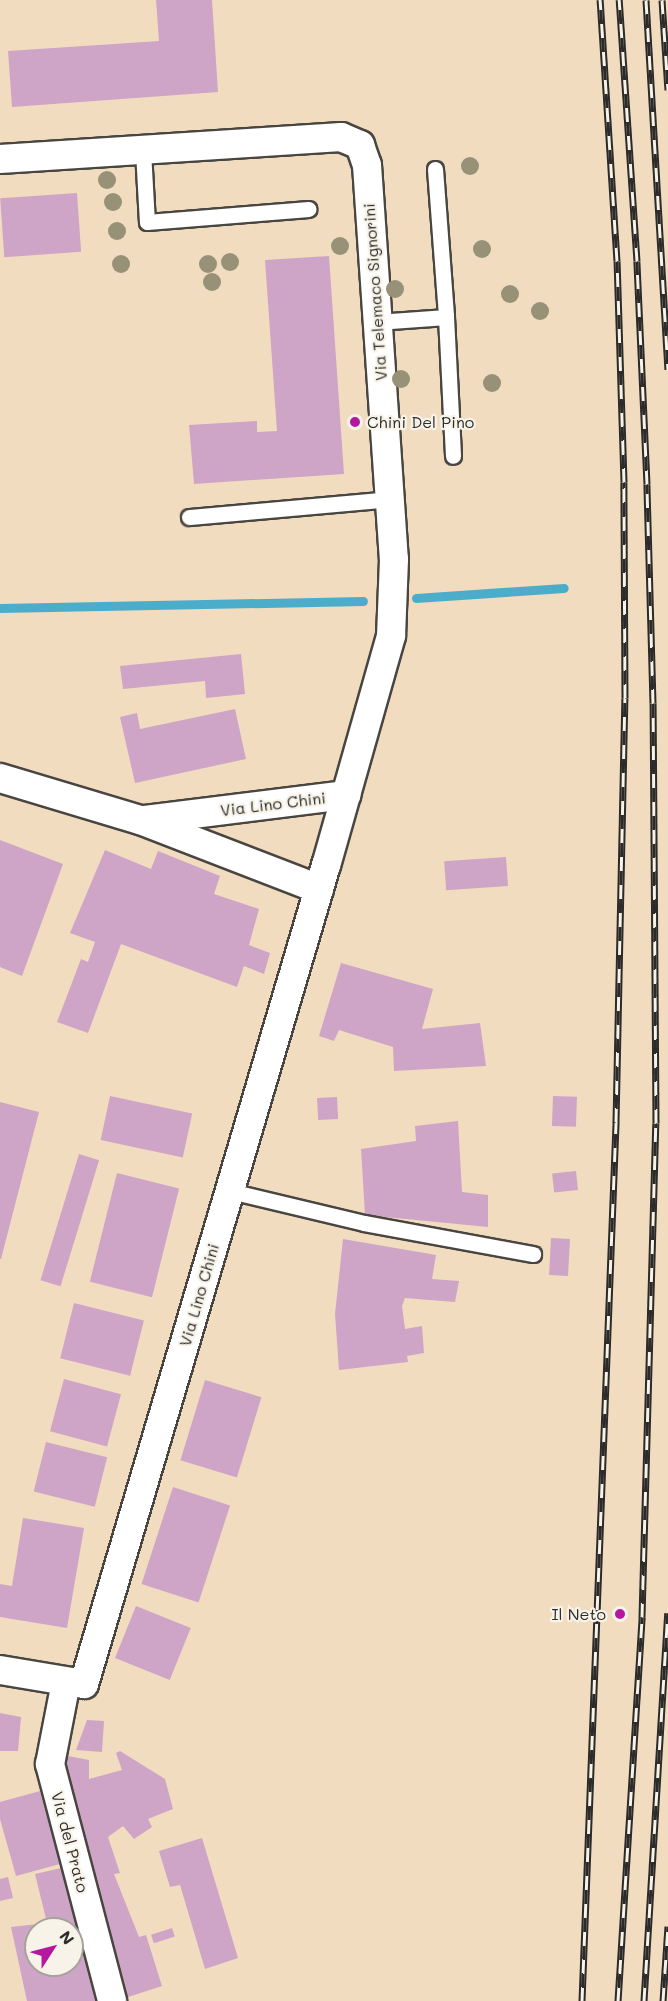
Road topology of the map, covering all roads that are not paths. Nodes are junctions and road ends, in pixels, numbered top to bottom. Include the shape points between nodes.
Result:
1 (143, 151) junction
2 (0, 159) edge
3 (435, 169) dead end
4 (308, 209) dead end
5 (446, 317) junction
6 (377, 322) junction
7 (453, 456) dead end
8 (392, 499) junction
9 (189, 517) dead end
10 (0, 778) edge
11 (346, 795) junction
12 (140, 820) junction
13 (319, 889) junction
14 (230, 1191) junction
15 (532, 1254) dead end
16 (0, 1670) edge
17 (66, 1682) junction
18 (112, 2001) edge

1 - 2 street, Via Telemaco Signorini
1 - 4 lane via 147,222
1 - 6 street, Via Telemaco Signorini via 341,137 360,145 366,165
3 - 5 lane
5 - 6 lane
5 - 7 lane
6 - 8 street, Via Telemaco Signorini
8 - 9 lane
8 - 11 street, Via Telemaco Signorini via 392,636
10 - 12 street, Via Lino Chini
11 - 12 street, Via Lino Chini
11 - 13 street, Via Lino Chini
12 - 13 street, Via Lino Chini
13 - 14 street, Via Lino Chini
14 - 15 lane
14 - 17 street, Via Lino Chini via 84,1684
16 - 17 street
17 - 18 street, Via del Prato via 50,1764

